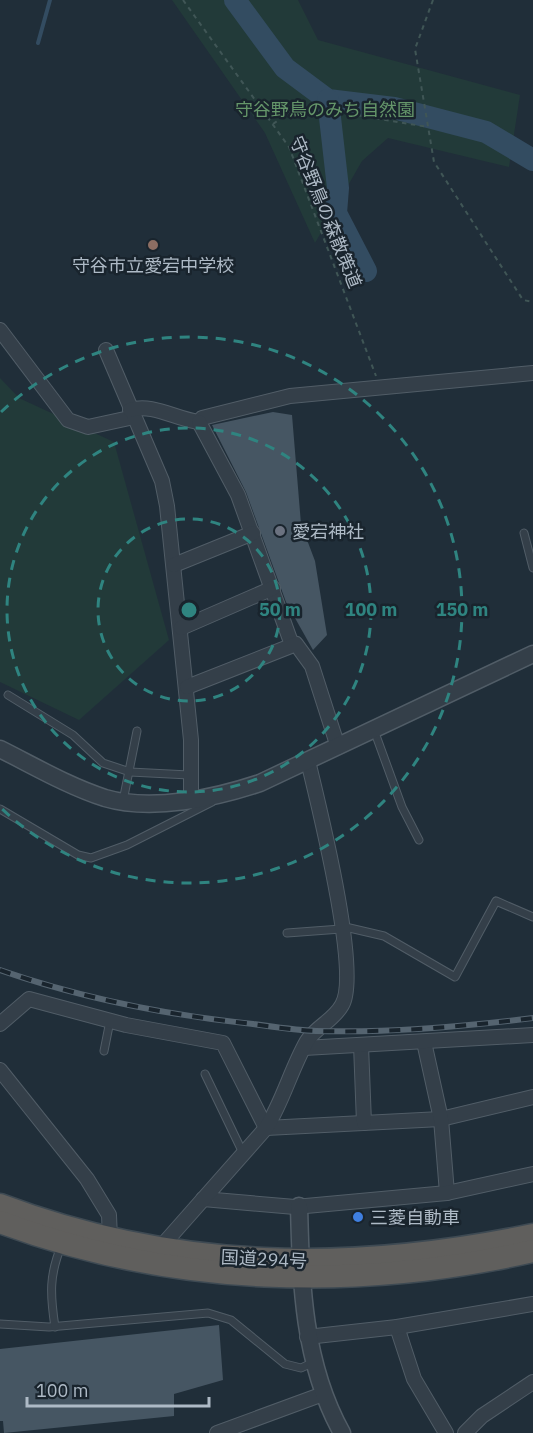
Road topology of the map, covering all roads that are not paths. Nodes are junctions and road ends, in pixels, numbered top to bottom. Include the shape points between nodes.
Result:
1 (0, 330) edge
2 (106, 350) dead end
3 (533, 373) edge
4 (132, 414) junction
5 (198, 422) junction
6 (253, 533) junction
7 (524, 533) dead end
8 (174, 565) junction
9 (533, 568) edge
10 (273, 588) junction
11 (181, 628) junction
12 (292, 645) junction
13 (533, 654) edge
14 (187, 687) junction
15 (8, 695) dead end
16 (374, 730) junction
17 (137, 731) dead end
18 (338, 747) junction
19 (0, 749) edge
20 (308, 762) junction
21 (130, 772) junction
22 (189, 775) junction
23 (222, 796) junction
24 (191, 800) junction
25 (123, 801) junction
26 (0, 809) edge
27 (419, 840) dead end
28 (533, 917) edge
29 (341, 927) junction
30 (287, 933) dead end
31 (110, 1021) junction
32 (0, 1024) edge
33 (533, 1035) edge
34 (424, 1042) junction
35 (361, 1045) junction
36 (304, 1048) junction
37 (104, 1051) dead end
38 (0, 1070) edge
39 (205, 1074) dead end
40 (533, 1096) edge
41 (441, 1119) junction
42 (364, 1123) junction
43 (266, 1128) junction
44 (243, 1153) junction
45 (533, 1174) edge
46 (447, 1193) junction
47 (203, 1199) junction
48 (0, 1205) edge
49 (299, 1206) junction
50 (0, 1222) edge
51 (533, 1235) edge
52 (110, 1238) junction
53 (63, 1242) junction
54 (160, 1248) junction
55 (533, 1251) edge
56 (301, 1270) junction
57 (533, 1304) edge
58 (0, 1324) edge
59 (55, 1327) junction
60 (397, 1327) junction
61 (308, 1337) junction
62 (314, 1362) junction
63 (533, 1382) edge
64 (323, 1394) junction
65 (219, 1433) edge
66 (342, 1433) edge
67 (446, 1433) edge
68 (465, 1433) edge

1 - 4 street via 68,420 88,427
2 - 4 street
3 - 5 street via 290,396
4 - 5 street via 144,406
4 - 8 street via 162,481
5 - 6 street via 238,495
6 - 8 street
6 - 10 street
7 - 9 lane
8 - 11 street
10 - 11 street
10 - 12 street
11 - 14 street
12 - 14 street
12 - 18 street via 296,644 312,666
13 - 16 street
14 - 22 street
15 - 21 lane via 73,735 103,763
16 - 18 street
16 - 27 lane via 402,807
17 - 21 lane
18 - 20 street
19 - 25 street via 78,787
20 - 23 street
20 - 29 street via 332,859
21 - 22 lane
21 - 25 lane
22 - 24 street
23 - 24 street
23 - 26 lane via 127,845 91,858 78,855
24 - 25 street
28 - 29 lane via 496,901 455,977 384,936
29 - 30 lane
29 - 36 street via 347,984 342,1005 314,1031
31 - 32 street via 29,999
31 - 37 lane
31 - 43 street via 223,1043
33 - 34 street
34 - 35 street
34 - 41 street
35 - 36 street
35 - 42 street
36 - 43 street via 278,1110
38 - 52 street via 87,1179 110,1215
39 - 44 lane
40 - 41 street
41 - 42 street
41 - 46 street
42 - 43 street
43 - 44 street
44 - 47 street
45 - 46 street
46 - 49 street
47 - 49 street
47 - 54 street
48 - 52 highway, 国道294号
49 - 56 street
50 - 53 highway, 国道294号
51 - 56 highway, 国道294号
52 - 54 highway, 国道294号
53 - 56 highway, 国道294号 via 207,1272
53 - 59 lane via 52,1268 50,1298
54 - 56 highway, 国道294号
55 - 56 highway, 国道294号 via 382,1275
56 - 61 street
57 - 60 street
58 - 59 lane
59 - 62 lane via 208,1313 231,1320 285,1364 301,1368
60 - 61 street
60 - 67 street via 414,1379
61 - 62 street
62 - 64 street
63 - 68 street via 482,1416
64 - 65 street
64 - 66 street

